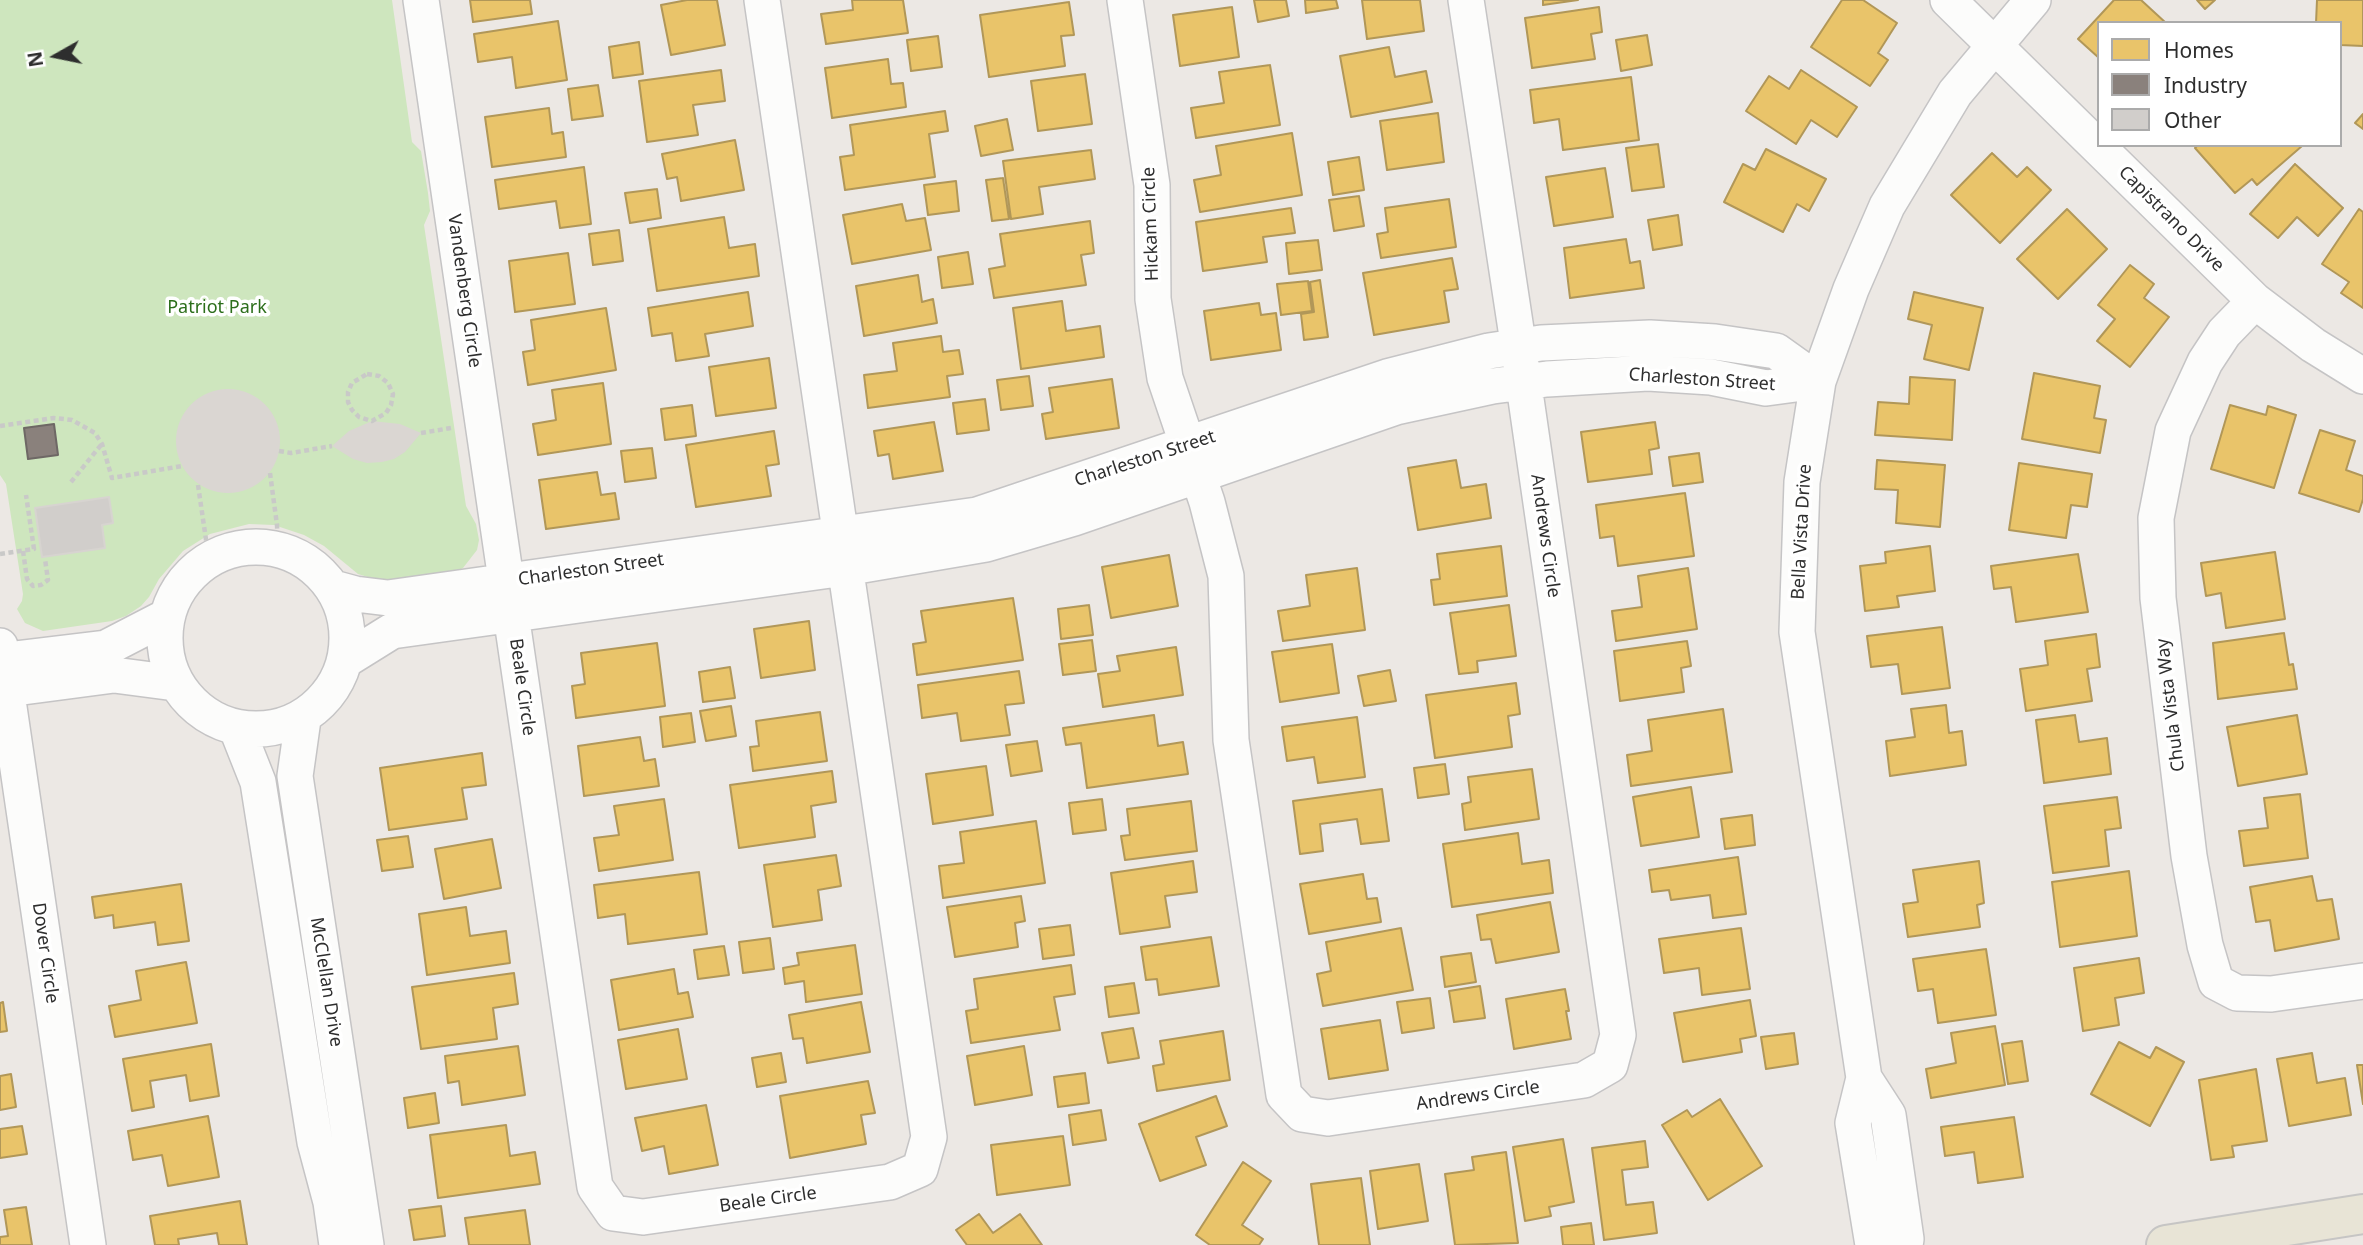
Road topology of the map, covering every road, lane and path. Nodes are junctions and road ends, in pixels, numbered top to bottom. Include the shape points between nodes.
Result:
1 (421, 0) edge
2 (762, 0) edge
3 (1125, 0) edge
4 (1466, 0) edge
5 (1948, 0) edge
6 (2033, 0) edge
7 (1994, 45) junction
8 (2097, 146) edge
9 (2098, 147) edge
10 (2255, 301) junction
11 (1518, 346) junction
12 (2363, 376) edge
13 (1818, 381) junction
14 (1523, 383) junction
15 (391, 405) joint
16 (0, 426) edge
17 (102, 444) junction
18 (332, 446) dead end
19 (279, 451) dead end
20 (1193, 460) junction
21 (182, 466) dead end
22 (270, 473) dead end
23 (71, 482) dead end
24 (198, 485) dead end
25 (26, 495) dead end
26 (840, 534) junction
27 (278, 548) junction
28 (23, 551) junction
29 (0, 554) edge
30 (45, 559) dead end
31 (209, 560) junction
32 (845, 568) junction
33 (507, 581) junction
34 (334, 587) junction
35 (512, 616) junction
36 (166, 617) junction
37 (347, 659) junction
38 (2, 670) edge
39 (175, 684) junction
40 (303, 719) junction
41 (237, 729) junction
42 (2363, 981) edge
43 (1864, 1078) junction
44 (2363, 1214) edge
45 (88, 1245) edge
46 (337, 1245) edge
47 (366, 1245) edge
48 (1873, 1245) edge
49 (1905, 1245) edge
50 (2166, 1245) edge

1 - 33 street, Vandenberg Circle
2 - 26 street
3 - 20 street, Hickam Circle via 1152,186 1153,299 1165,378
4 - 11 street
5 - 7 street, Capistrano Drive
6 - 7 street, Bella Vista Drive
7 - 8 street, Capistrano Drive
7 - 13 street, Bella Vista Drive via 1955,93 1887,206
9 - 10 street, Capistrano Drive
10 - 12 street, Capistrano Drive
10 - 42 street, Chula Vista Way via 2224,333 2205,362 2173,430 2156,518 2158,598 2189,856 2216,982 2237,993 2271,994
11 - 13 street, Charleston Street via 1650,338 1715,342 1776,351
11 - 14 street, Andrews Circle
11 - 20 street, Charleston Street via 1387,377
13 - 14 street, Charleston Street via 1766,388 1711,377 1648,373
13 - 43 street, Bella Vista Drive via 1802,482 1797,632
14 - 20 street, Charleston Street via 1396,407
14 - 20 street, Andrews Circle via 1618,1035 1610,1065 1584,1080 1328,1118 1302,1114 1284,1094 1231,740 1226,576
15 - 15 path via 372,421 352,410 348,392 359,377 379,376 393,394
16 - 17 path via 72,420 95,433
17 - 21 path via 113,478
17 - 23 path
18 - 19 path
20 - 26 street, Charleston Street via 977,515
20 - 32 street, Charleston Street via 1074,518 986,544
22 - 27 path
24 - 31 path
25 - 28 path via 34,549
26 - 32 street, Beale Circle
26 - 33 street, Charleston Street
27 - 31 street via 243,549
27 - 34 street via 310,562
28 - 29 path
28 - 30 path via 27,579 33,586 48,580
31 - 36 street via 182,585
32 - 35 street, Charleston Street
32 - 35 street, Beale Circle via 929,1137 920,1170 890,1182 643,1217 613,1213 595,1187
33 - 34 street, Charleston Street via 388,598
33 - 35 street, Beale Circle
34 - 37 street via 347,623
35 - 37 street, Charleston Street via 392,631
36 - 38 street via 106,648
36 - 39 street via 164,653
37 - 40 street via 330,693
38 - 39 street via 114,675
38 - 45 street, Dover Circle
39 - 41 street via 201,711
40 - 41 street via 272,729
40 - 47 street, McClellan Drive via 295,776
41 - 46 street, McClellan Drive via 258,782 315,1142
43 - 48 street, Bella Vista Drive via 1853,1123
43 - 49 street, Bella Vista Drive via 1888,1115
44 - 50 main road

